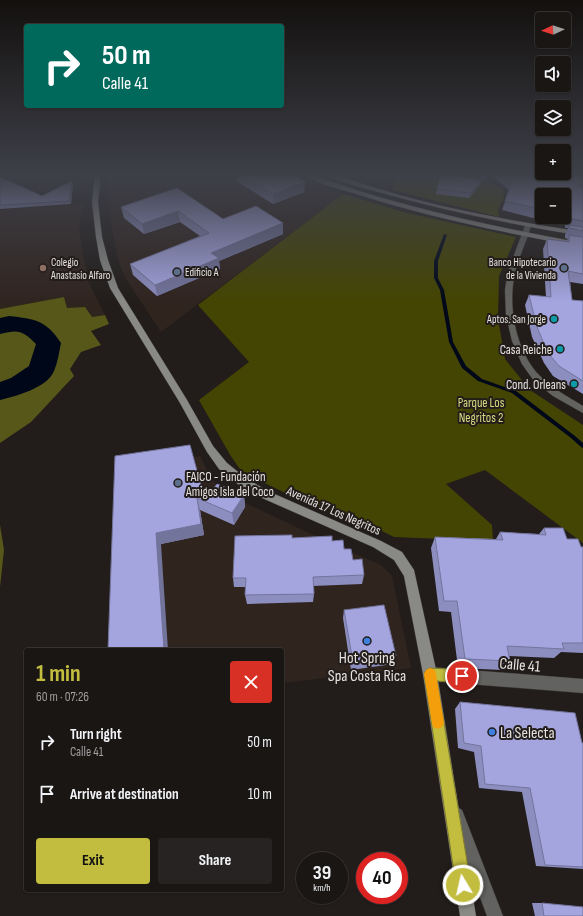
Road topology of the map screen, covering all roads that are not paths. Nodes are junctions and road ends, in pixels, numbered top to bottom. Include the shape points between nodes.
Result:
1 (97, 217) edge
2 (445, 217) edge
3 (483, 217) edge
4 (528, 226) junction
5 (583, 234) edge
6 (526, 235) junction
7 (583, 244) edge
8 (583, 410) edge
9 (430, 674) junction
10 (583, 686) edge
11 (448, 792) junction
12 (468, 916) edge
13 (495, 916) edge

1 - 9 street, Avenida 17 Los Negritos via 104,260 114,288 210,449 223,466 243,482 398,556 410,574
2 - 6 street
3 - 4 street
4 - 5 street
4 - 6 street
6 - 7 street
6 - 8 street via 511,277 508,302 518,348 533,375 566,401
9 - 10 street, Calle 41
9 - 11 street, Avenida 17 Los Negritos
11 - 12 street, Avenida 17 Los Negritos
11 - 13 street

